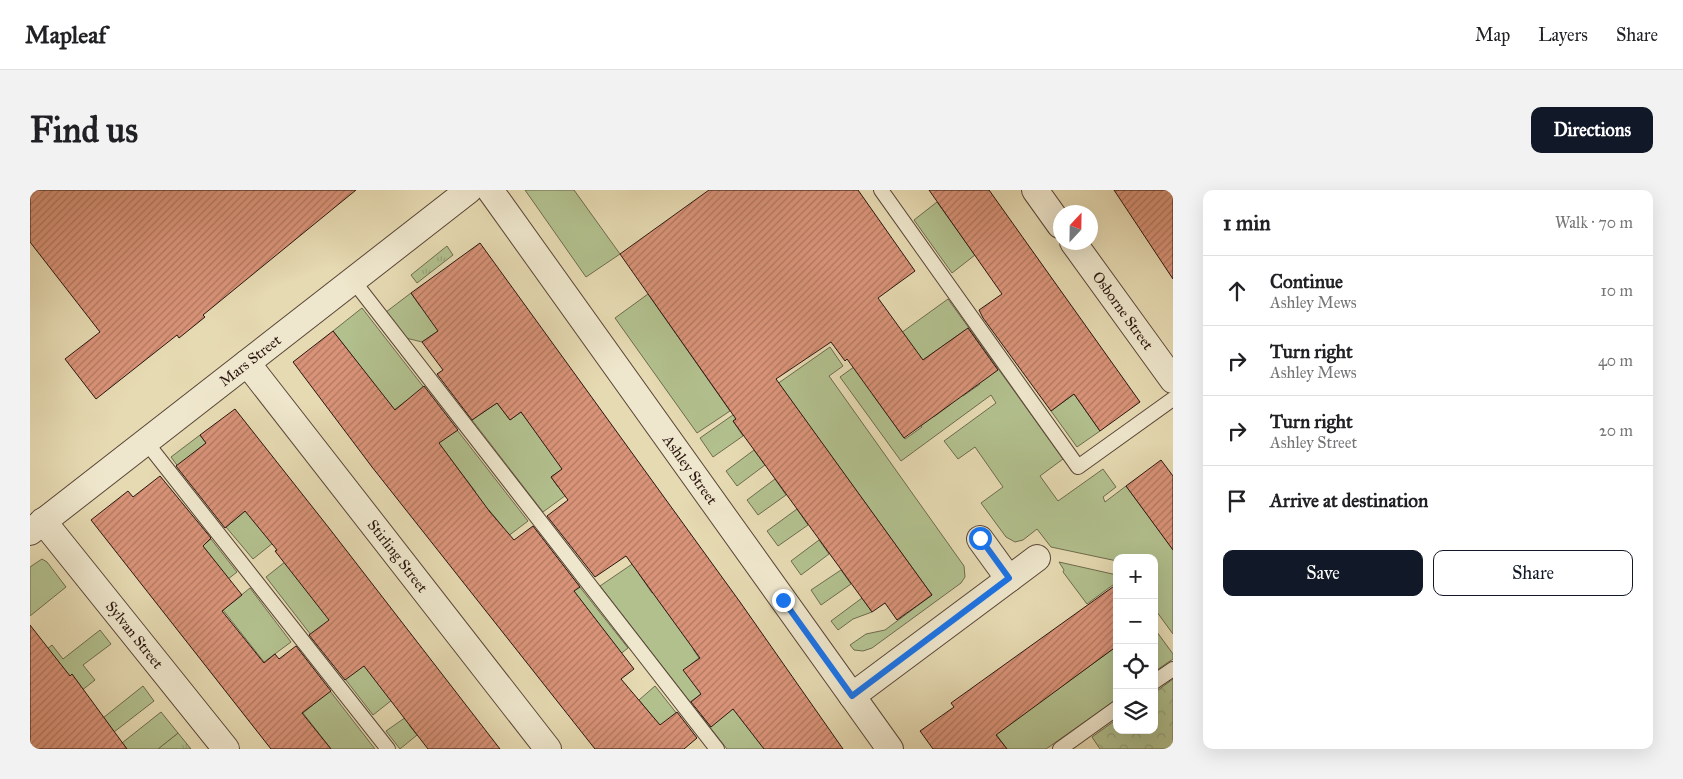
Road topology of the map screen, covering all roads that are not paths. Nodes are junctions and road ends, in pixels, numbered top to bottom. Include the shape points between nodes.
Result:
1 (469, 190) edge
2 (490, 190) edge
3 (881, 190) edge
4 (1035, 190) edge
5 (1053, 215) edge
6 (1079, 250) edge
7 (352, 279) junction
8 (246, 363) junction
9 (1173, 380) edge
10 (1173, 399) edge
11 (146, 442) junction
12 (37, 527) edge
13 (980, 538) dead end
14 (1037, 558) dead end
15 (1009, 578) junction
16 (1173, 668) edge
17 (1158, 679) edge
18 (852, 696) junction
19 (1113, 711) edge
20 (226, 749) edge
21 (388, 749) edge
22 (548, 749) edge
23 (718, 749) edge
24 (890, 749) edge
25 (1060, 749) edge

1 - 7 street, Mars Street
2 - 18 street, Ashley Street
3 - 10 lane via 1078,467
4 - 5 street
6 - 9 street, Osborne Street
7 - 8 street, Mars Street
7 - 23 lane
8 - 11 street, Mars Street
8 - 22 street, Stirling Street
11 - 12 street, Mars Street
11 - 21 lane
12 - 20 street, Sylvan Street
13 - 15 street
14 - 15 street
15 - 18 street
16 - 17 lane
18 - 24 street, Ashley Street
19 - 25 lane

